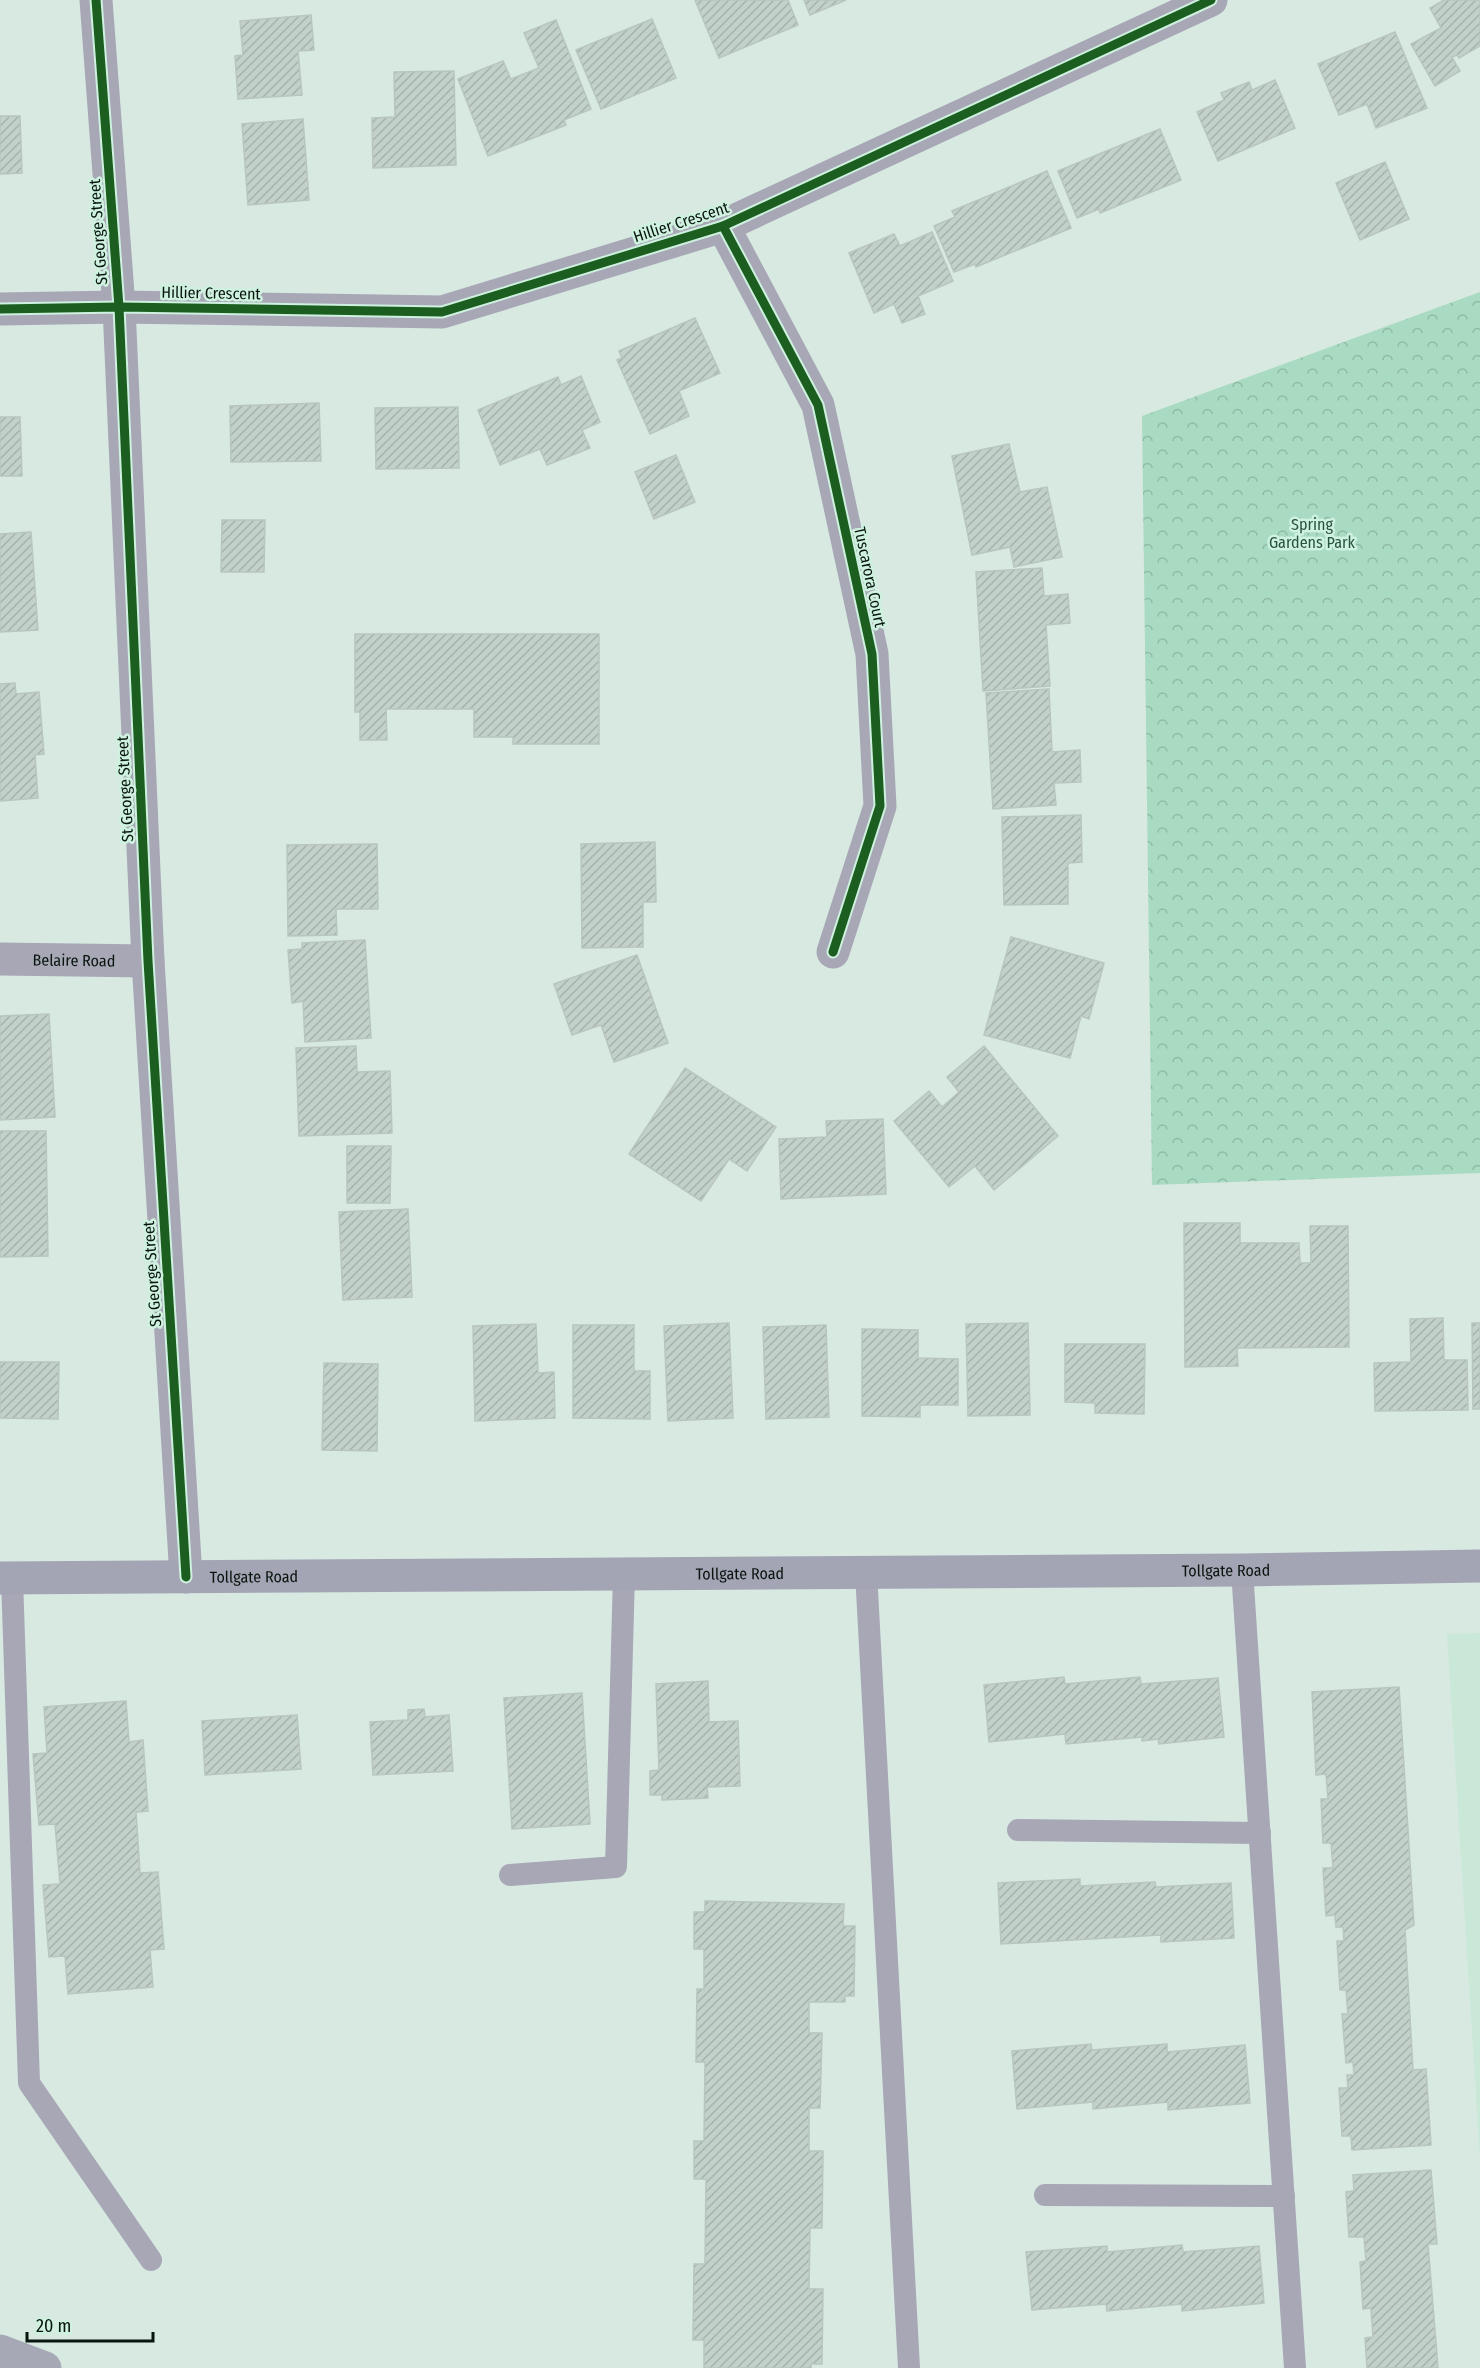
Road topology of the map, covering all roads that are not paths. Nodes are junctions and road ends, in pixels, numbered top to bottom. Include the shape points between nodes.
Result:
1 (96, 0) edge
2 (1212, 0) edge
3 (723, 226) junction
4 (119, 307) junction
5 (0, 309) edge
6 (833, 952) dead end
7 (0, 959) edge
8 (148, 961) junction
9 (1480, 1566) edge
10 (1242, 1570) junction
11 (866, 1572) junction
12 (624, 1574) junction
13 (186, 1577) junction
14 (6, 1578) edge
15 (1018, 1830) dead end
16 (1260, 1833) junction
17 (510, 1875) dead end
18 (1045, 2195) dead end
19 (1284, 2196) junction
20 (151, 2260) dead end
21 (0, 2351) edge
22 (45, 2368) edge
23 (909, 2368) edge
24 (1295, 2368) edge

1 - 4 street, St George Street
2 - 3 street, Hillier Crescent
3 - 4 street, Hillier Crescent via 442,312
3 - 6 street, Tuscarora Court via 818,405 872,654 880,806
4 - 5 street, Hillier Crescent
4 - 8 street, St George Street
7 - 8 street, Belaire Road
8 - 13 street, St George Street
9 - 10 main road, Tollgate Road
10 - 11 main road, Tollgate Road
10 - 16 lane
11 - 12 main road, Tollgate Road
11 - 23 lane
12 - 13 main road, Tollgate Road
12 - 17 lane via 616,1867
13 - 14 main road, Tollgate Road
14 - 20 lane via 29,2083
15 - 16 lane
16 - 19 lane
18 - 19 lane
19 - 24 lane
21 - 22 highway

